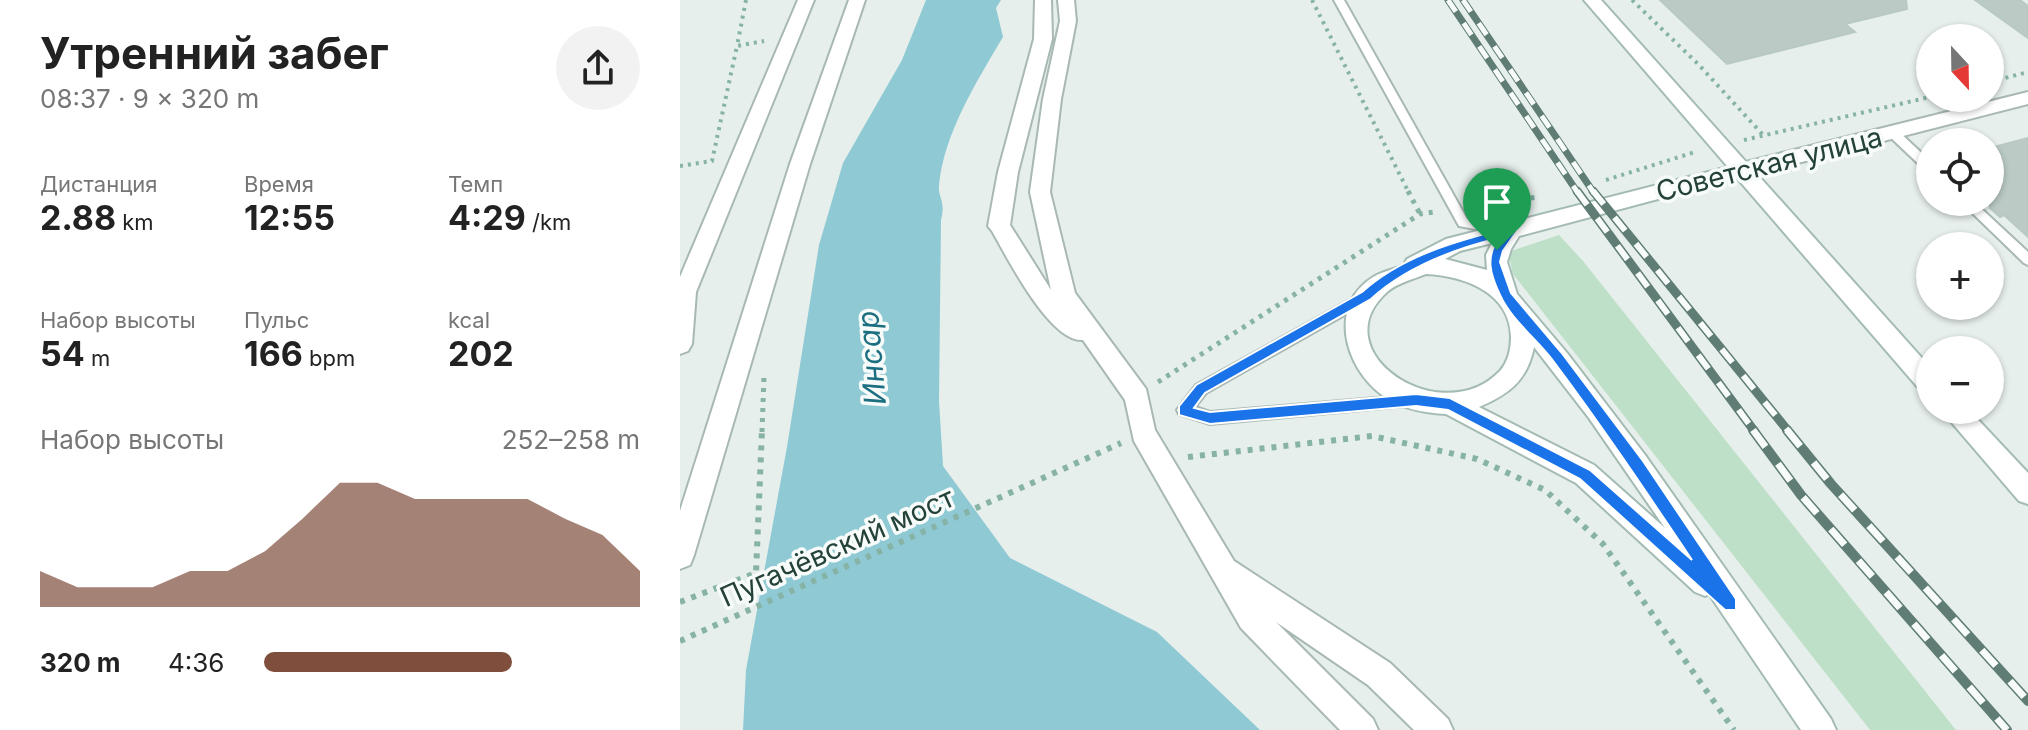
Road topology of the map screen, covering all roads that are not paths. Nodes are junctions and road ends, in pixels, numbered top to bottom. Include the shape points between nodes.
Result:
1 (806, 0) edge
2 (857, 0) edge
3 (1043, 0) edge
4 (1066, 0) edge
5 (1339, 0) edge
6 (1592, 0) edge
7 (2028, 98) edge
8 (1893, 133) junction
9 (1916, 155) edge
10 (1741, 171) junction
11 (1982, 216) edge
12 (1511, 231) junction
13 (2028, 260) edge
14 (1402, 271) junction
15 (1367, 296) junction
16 (1511, 302) junction
17 (680, 344) edge
18 (1108, 357) junction
19 (1916, 368) edge
20 (1416, 400) junction
21 (1450, 404) junction
22 (1966, 424) edge
23 (2028, 492) edge
24 (680, 555) edge
25 (1223, 569) junction
26 (1731, 605) junction
27 (1362, 730) edge
28 (1437, 730) edge
29 (1820, 730) edge

1 - 17 street via 685,292
2 - 24 street via 800,164
3 - 18 street via 1043,39 999,226 1051,308
4 - 18 street via 1068,21 1040,192 1064,296
5 - 12 lane via 1463,223
6 - 10 street
7 - 8 street, Советская улица
8 - 9 lane
8 - 10 street, Советская улица
10 - 12 street, Советская улица
10 - 19 street
11 - 13 lane
12 - 14 street, Советская улица via 1454,245
12 - 16 street via 1494,262
14 - 15 street
14 - 16 street via 1425,266 1471,272
15 - 20 street via 1357,314 1359,355 1372,374
15 - 20 lane via 1201,389 1184,410 1210,418
16 - 21 street via 1524,330 1515,371 1499,388
16 - 26 street via 1629,454
18 - 25 street via 1137,397 1143,433
20 - 21 street
21 - 26 street via 1585,474
22 - 23 street
25 - 27 street via 1251,618
25 - 28 street via 1379,674
26 - 29 street

